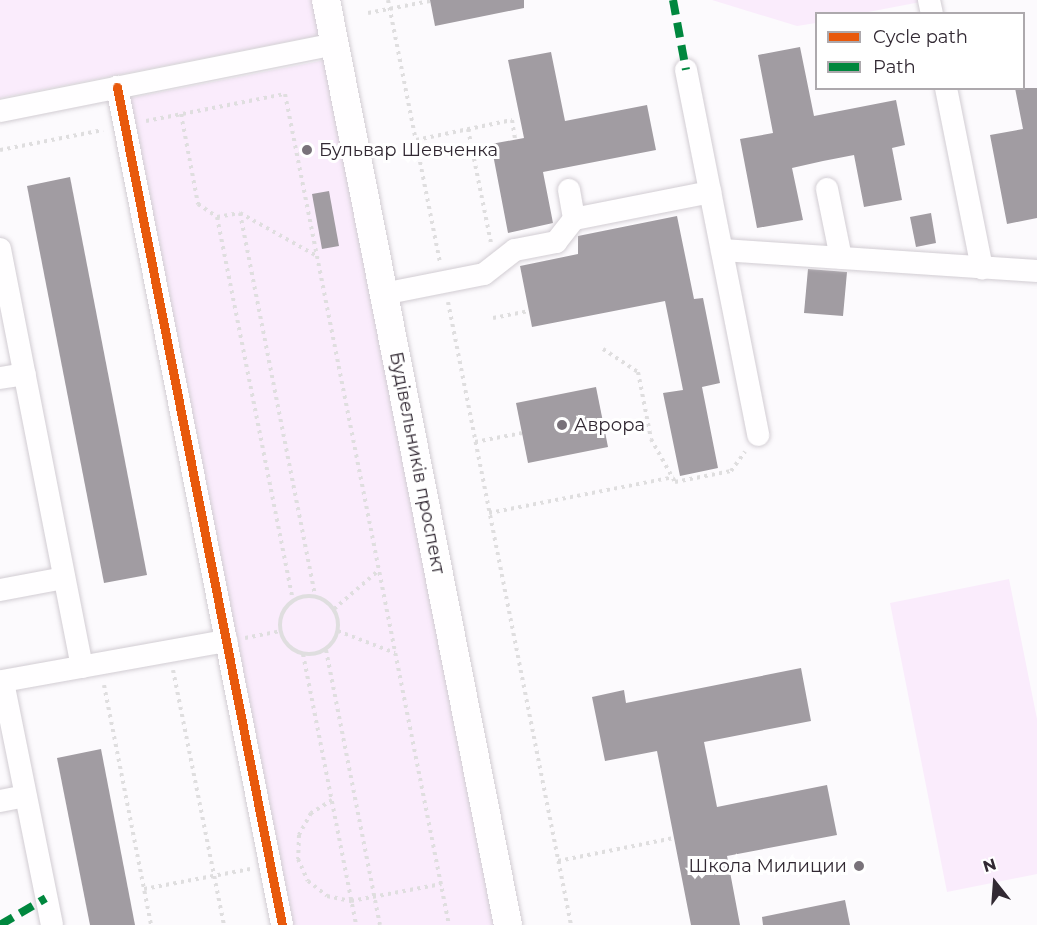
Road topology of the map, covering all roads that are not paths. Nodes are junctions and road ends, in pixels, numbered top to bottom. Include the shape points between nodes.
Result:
1 (326, 0) edge
2 (334, 44) junction
3 (686, 70) dead end
4 (117, 87) junction
5 (946, 90) edge
6 (0, 111) edge
7 (827, 189) dead end
8 (569, 190) dead end
9 (710, 192) junction
10 (574, 219) junction
11 (722, 250) junction
12 (1, 258) edge
13 (841, 258) junction
14 (982, 268) junction
15 (1037, 271) edge
16 (384, 294) junction
17 (25, 374) junction
18 (0, 378) edge
19 (758, 435) dead end
20 (64, 578) junction
21 (0, 590) edge
22 (226, 641) junction
23 (91, 665) junction
24 (26, 796) junction
25 (0, 801) edge
26 (52, 925) edge
27 (282, 925) edge
28 (508, 925) edge

1 - 2 main road, Будівельників проспект
2 - 4 street
2 - 16 main road, Будівельників проспект
3 - 9 street
4 - 6 street
4 - 22 street
5 - 14 street
7 - 13 street
8 - 10 street
9 - 10 street
9 - 11 street
10 - 16 street via 556,242 515,250 484,274
11 - 13 street
11 - 19 street
12 - 17 street
13 - 14 street
14 - 15 street
16 - 28 main road, Будівельників проспект
17 - 18 street
17 - 20 street
20 - 21 street
20 - 23 street
22 - 23 street
22 - 27 street
23 - 24 street via 3,681
24 - 25 street
24 - 26 street

